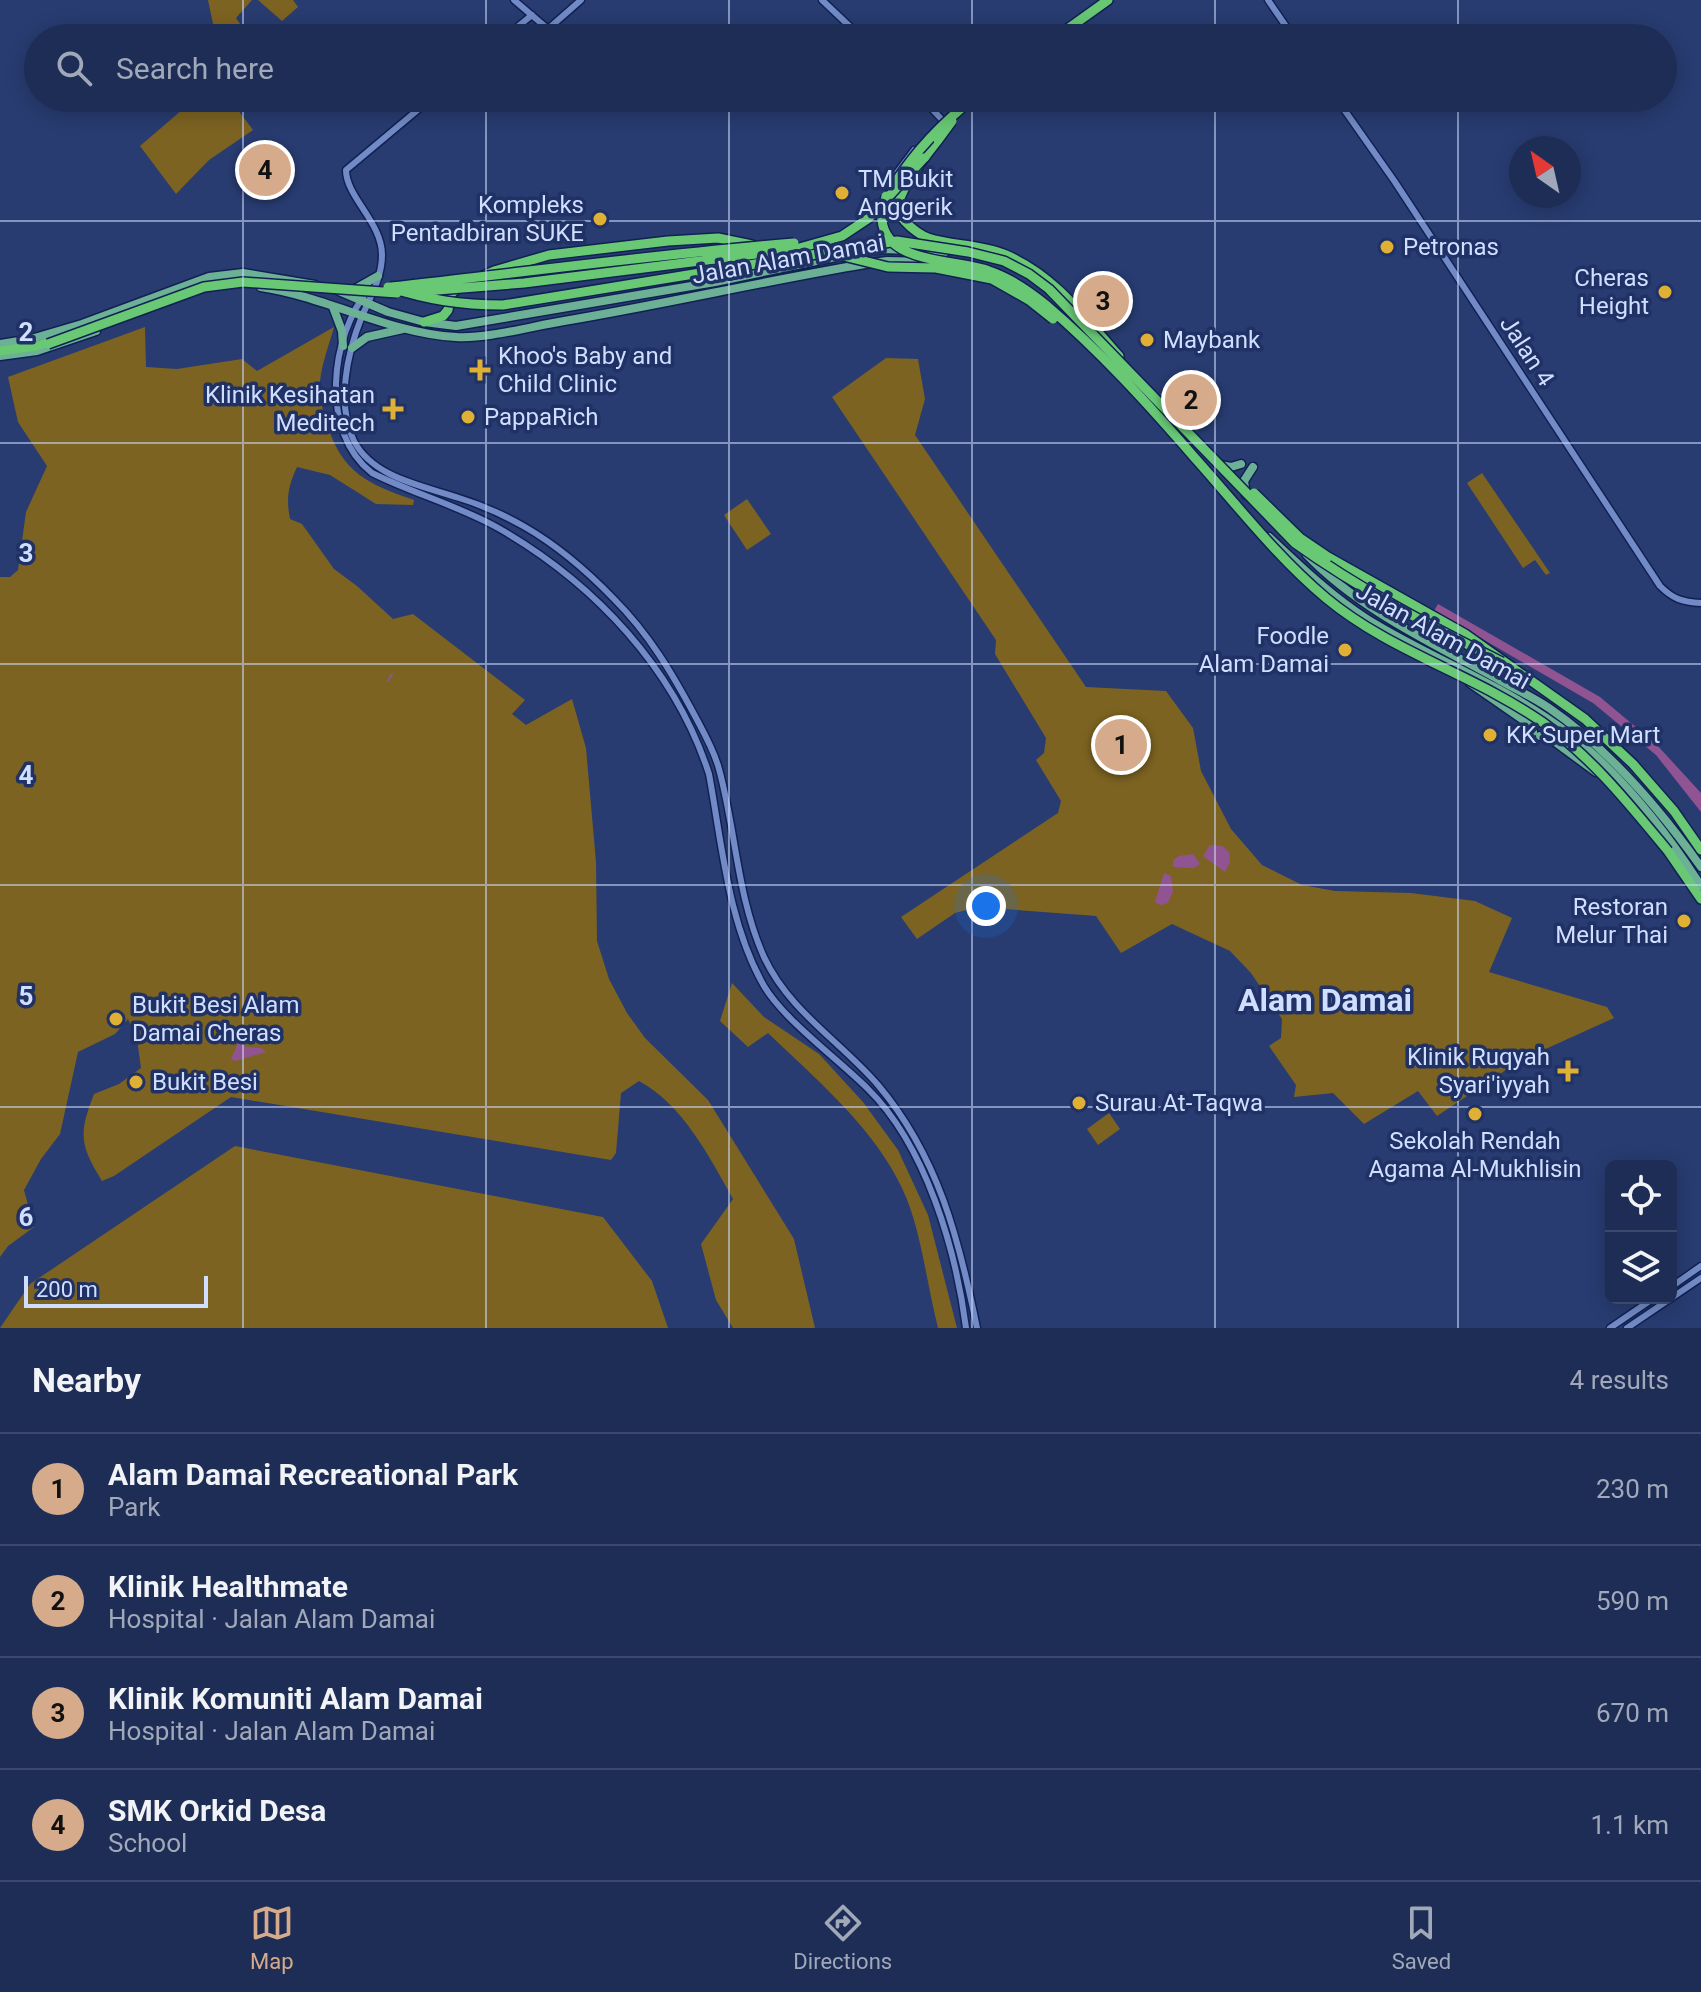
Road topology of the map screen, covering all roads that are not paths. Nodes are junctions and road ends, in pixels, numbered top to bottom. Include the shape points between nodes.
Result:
1 (514, 0) edge
2 (581, 0) edge
3 (822, 0) edge
4 (1109, 0) edge
5 (1268, 0) edge
6 (532, 15) junction
7 (521, 24) edge
8 (542, 24) edge
9 (554, 24) edge
10 (847, 24) edge
11 (1074, 24) edge
12 (1079, 24) edge
13 (1284, 24) edge
14 (415, 112) edge
15 (935, 112) edge
16 (958, 112) edge
17 (960, 112) edge
18 (962, 112) edge
19 (1346, 112) edge
20 (945, 123) junction
21 (924, 158) junction
22 (886, 196) junction
23 (886, 231) junction
24 (759, 246) junction
25 (796, 249) junction
26 (886, 249) junction
27 (865, 251) junction
28 (887, 261) junction
29 (378, 276) junction
30 (388, 287) junction
31 (375, 288) junction
32 (343, 292) junction
33 (365, 301) junction
34 (333, 307) junction
35 (388, 312) junction
36 (358, 314) junction
37 (424, 322) junction
38 (408, 328) junction
39 (0, 344) edge
40 (347, 347) junction
41 (0, 353) edge
42 (1109, 364) junction
43 (1209, 458) junction
44 (1241, 464) dead end
45 (1253, 467) dead end
46 (1247, 498) junction
47 (1701, 603) edge
48 (1502, 662) junction
49 (1459, 667) junction
50 (1619, 780) junction
51 (1701, 850) edge
52 (1701, 867) edge
53 (1701, 886) edge
54 (1701, 899) edge
55 (1701, 1266) edge
56 (1701, 1278) edge
57 (1677, 1283) edge
58 (1645, 1304) edge
59 (966, 1328) edge
60 (977, 1328) edge
61 (1610, 1328) edge
62 (1627, 1328) edge

1 - 6 street
2 - 9 street
3 - 10 street
4 - 11 highway
4 - 12 street
5 - 13 street
6 - 7 street
6 - 8 street
14 - 29 street via 346,170 377,232 382,255
15 - 20 street
16 - 22 highway, bridge via 908,162
17 - 20 street
18 - 21 highway, bridge
19 - 47 street, Jalan 4 via 1660,586 1683,602
20 - 23 street via 896,174 888,192
21 - 25 highway, bridge via 869,218 842,236
21 - 48 highway, bridge via 898,209 916,231 1005,255 1053,283 1213,454 1300,538 1465,634
22 - 24 highway, bridge via 842,232 810,242
22 - 42 highway, bridge via 882,220 896,246 989,271 1021,287
23 - 26 street
23 - 27 main road
24 - 30 highway, bridge
24 - 37 highway via 718,238 549,255 460,286 443,316
25 - 41 highway, bridge via 457,289 389,293 243,282 204,287 86,332
25 - 42 highway, bridge via 992,279 1029,300
26 - 27 main road, Jalan Alam Damai
26 - 28 street
26 - 43 main road, Jalan Alam Damai via 958,253 1028,277
27 - 37 main road, Jalan Alam Damai via 456,326
28 - 38 main road, Jalan Alam Damai via 483,334 458,337
28 - 49 main road, Jalan Alam Damai via 962,265 1027,287 1322,586 1369,620
29 - 31 street
29 - 32 main road
29 - 33 street
30 - 41 highway, bridge via 242,280 203,285 85,330
30 - 48 highway, bridge via 429,300 503,305 897,241 1004,261 1049,289 1295,543
31 - 33 street
31 - 35 main road
32 - 33 main road, Jalan Alam Damai
32 - 39 main road, Jalan Alam Damai via 230,273 197,279 82,324
33 - 35 main road, Jalan Alam Damai
33 - 36 street
34 - 36 main road, Jalan Alam Damai
34 - 40 main road
34 - 41 main road, Jalan Alam Damai via 283,290 212,288 65,343
35 - 37 main road, Jalan Alam Damai
36 - 38 main road, Jalan Alam Damai
36 - 40 street
38 - 40 main road
40 - 59 street via 334,397 336,415 360,463 396,485 498,528 572,577 626,631 673,697 709,774 746,947 776,1001 871,1092 908,1145 941,1215
40 - 60 street via 345,416 367,458 393,476 527,528 580,565 657,648 718,767 739,876 763,955 777,983 877,1084 916,1141 950,1214
42 - 54 highway, bridge via 1261,535 1324,597 1401,649 1542,722 1598,768
43 - 44 main road via 1226,467
43 - 46 main road, Jalan Alam Damai
45 - 46 main road via 1244,481
46 - 52 main road, Jalan Alam Damai via 1368,606 1577,729 1660,811
48 - 51 highway via 1594,728 1633,764
49 - 50 main road, Jalan Alam Damai via 1561,728
49 - 50 main road via 1475,688 1537,734 1602,776
50 - 53 main road, Jalan Alam Damai
55 - 57 street
56 - 62 street
58 - 61 street

